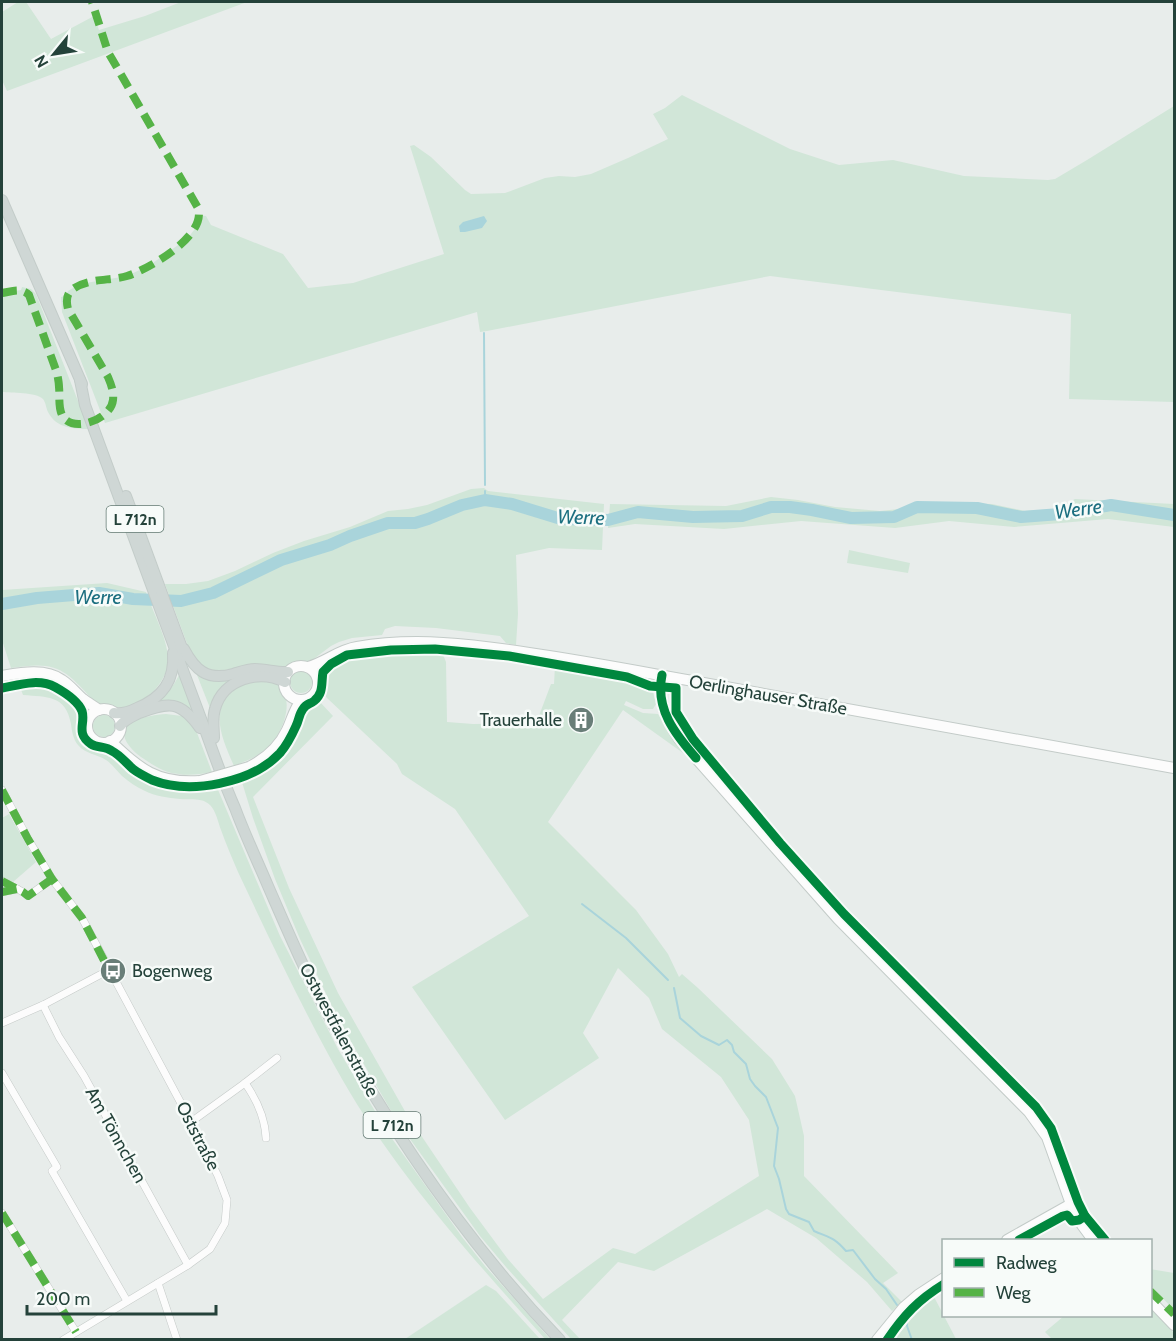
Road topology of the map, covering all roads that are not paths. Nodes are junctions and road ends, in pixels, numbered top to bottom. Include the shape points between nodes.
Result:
1 (2, 200) edge
2 (174, 637) junction
3 (326, 659) junction
4 (308, 667) junction
5 (662, 675) junction
6 (2, 676) edge
7 (286, 677) junction
8 (317, 677) junction
9 (296, 698) junction
10 (114, 712) junction
11 (94, 713) junction
12 (116, 734) junction
13 (212, 739) junction
14 (1174, 768) edge
15 (2, 790) edge
16 (52, 879) junction
17 (2, 881) edge
18 (17, 889) junction
19 (2, 892) edge
20 (109, 970) junction
21 (43, 1005) junction
22 (2, 1023) edge
23 (277, 1058) dead end
24 (2, 1074) edge
25 (245, 1083) junction
26 (191, 1122) junction
27 (266, 1138) dead end
28 (1071, 1204) junction
29 (2, 1213) edge
30 (1009, 1239) edge
31 (1092, 1239) edge
32 (188, 1265) junction
33 (942, 1279) edge
34 (158, 1283) junction
35 (127, 1301) junction
36 (1152, 1302) edge
37 (1174, 1324) edge
38 (76, 1332) junction
39 (63, 1340) edge
40 (177, 1340) edge
41 (560, 1340) edge
42 (877, 1340) edge

1 - 2 main road, Ostwestfalenstraße / L 712n via 80,380
2 - 7 main road, L 712n via 203,673 212,676 256,669
2 - 10 main road, L 712n via 170,680 162,691 142,706 126,713
2 - 13 main road, Ostwestfalenstraße / L 712n
3 - 4 main road, Oerlinghauser Straße
3 - 5 main road, Oerlinghauser Straße via 358,646 447,643 502,648
3 - 8 main road
4 - 7 main road via 291,669
4 - 8 main road
5 - 14 main road, Oerlinghauser Straße
5 - 28 main road via 663,708 679,739 838,919 1029,1112 1047,1137
6 - 11 main road via 28,672 62,680
7 - 9 main road via 288,693
7 - 13 main road, L 712n via 247,677 230,687 214,712
8 - 9 main road via 315,692 307,699
9 - 12 main road, bridge via 287,730 265,757 249,767 200,781 154,775 125,753
10 - 11 main road via 104,709
10 - 12 main road
11 - 12 main road via 87,730 92,738 101,742
12 - 13 main road, L 712n via 127,719 168,705 191,715
13 - 41 main road, Ostwestfalenstraße / L 712n via 294,947 361,1073 417,1165 446,1204
15 - 16 street, Oststraße
16 - 18 street via 28,896
16 - 20 street, Oststraße via 82,918
17 - 18 street
18 - 19 street
20 - 21 street
20 - 26 street, Oststraße
21 - 22 street
21 - 32 street, Am Tönnchen
23 - 25 street
24 - 35 street via 57,1167 52,1172
25 - 26 street
25 - 27 street via 261,1110
26 - 32 street, Oststraße via 227,1200 225,1223 210,1249
28 - 30 main road
28 - 31 main road
29 - 38 street
32 - 34 street, Oststraße
33 - 42 main road via 904,1307
34 - 35 street, Oststraße
34 - 40 street
35 - 38 street, Oststraße
36 - 37 main road
38 - 39 street, Oststraße

